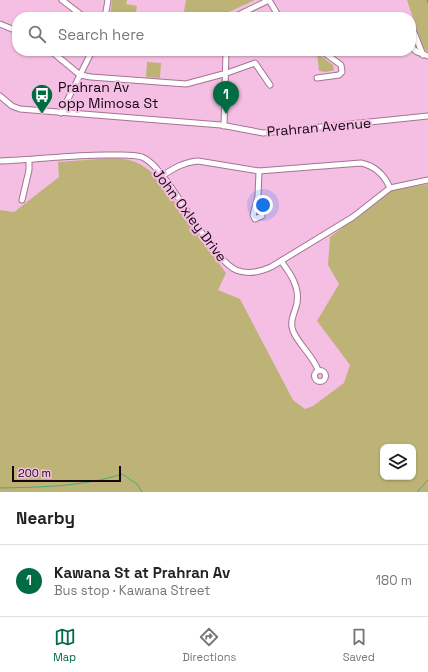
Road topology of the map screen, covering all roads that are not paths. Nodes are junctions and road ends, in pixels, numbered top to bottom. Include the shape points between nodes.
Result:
1 (62, 0) edge
2 (108, 0) edge
3 (269, 0) edge
4 (78, 12) edge
5 (106, 12) edge
6 (244, 12) edge
7 (276, 12) edge
8 (0, 24) edge
9 (12, 29) edge
10 (416, 35) edge
11 (416, 49) edge
12 (57, 56) edge
13 (90, 56) edge
14 (226, 56) edge
15 (329, 56) edge
16 (426, 56) edge
17 (226, 73) junction
18 (80, 75) junction
19 (317, 78) dead end
20 (270, 85) dead end
21 (0, 96) edge
22 (61, 113) junction
23 (428, 116) edge
24 (224, 126) junction
25 (29, 160) junction
26 (0, 161) edge
27 (259, 171) junction
28 (162, 176) junction
29 (428, 180) edge
30 (390, 188) junction
31 (258, 196) dead end
32 (22, 200) dead end
33 (281, 261) junction
34 (318, 370) dead end

1 - 4 street
2 - 5 street
3 - 6 street
3 - 7 street
8 - 9 street
10 - 16 street
11 - 16 street
12 - 18 street
13 - 18 street
14 - 17 street
15 - 19 street via 341,65 342,72 339,75
17 - 18 street via 186,84
17 - 20 street via 255,63
17 - 24 street
18 - 22 street
21 - 22 street, Prahran Avenue via 16,108
22 - 24 street, Prahran Avenue
23 - 24 street, Prahran Avenue via 263,133
25 - 26 street, John Oxley Drive
25 - 28 street, John Oxley Drive via 134,155 152,164
25 - 32 street
27 - 28 street via 189,161
27 - 30 street via 361,163 371,165 381,173
27 - 31 street
28 - 33 street, John Oxley Drive via 229,266 253,273 262,272
29 - 30 street, John Oxley Drive
30 - 33 street, John Oxley Drive via 354,216
33 - 34 street via 297,290 297,302 292,318 293,331

